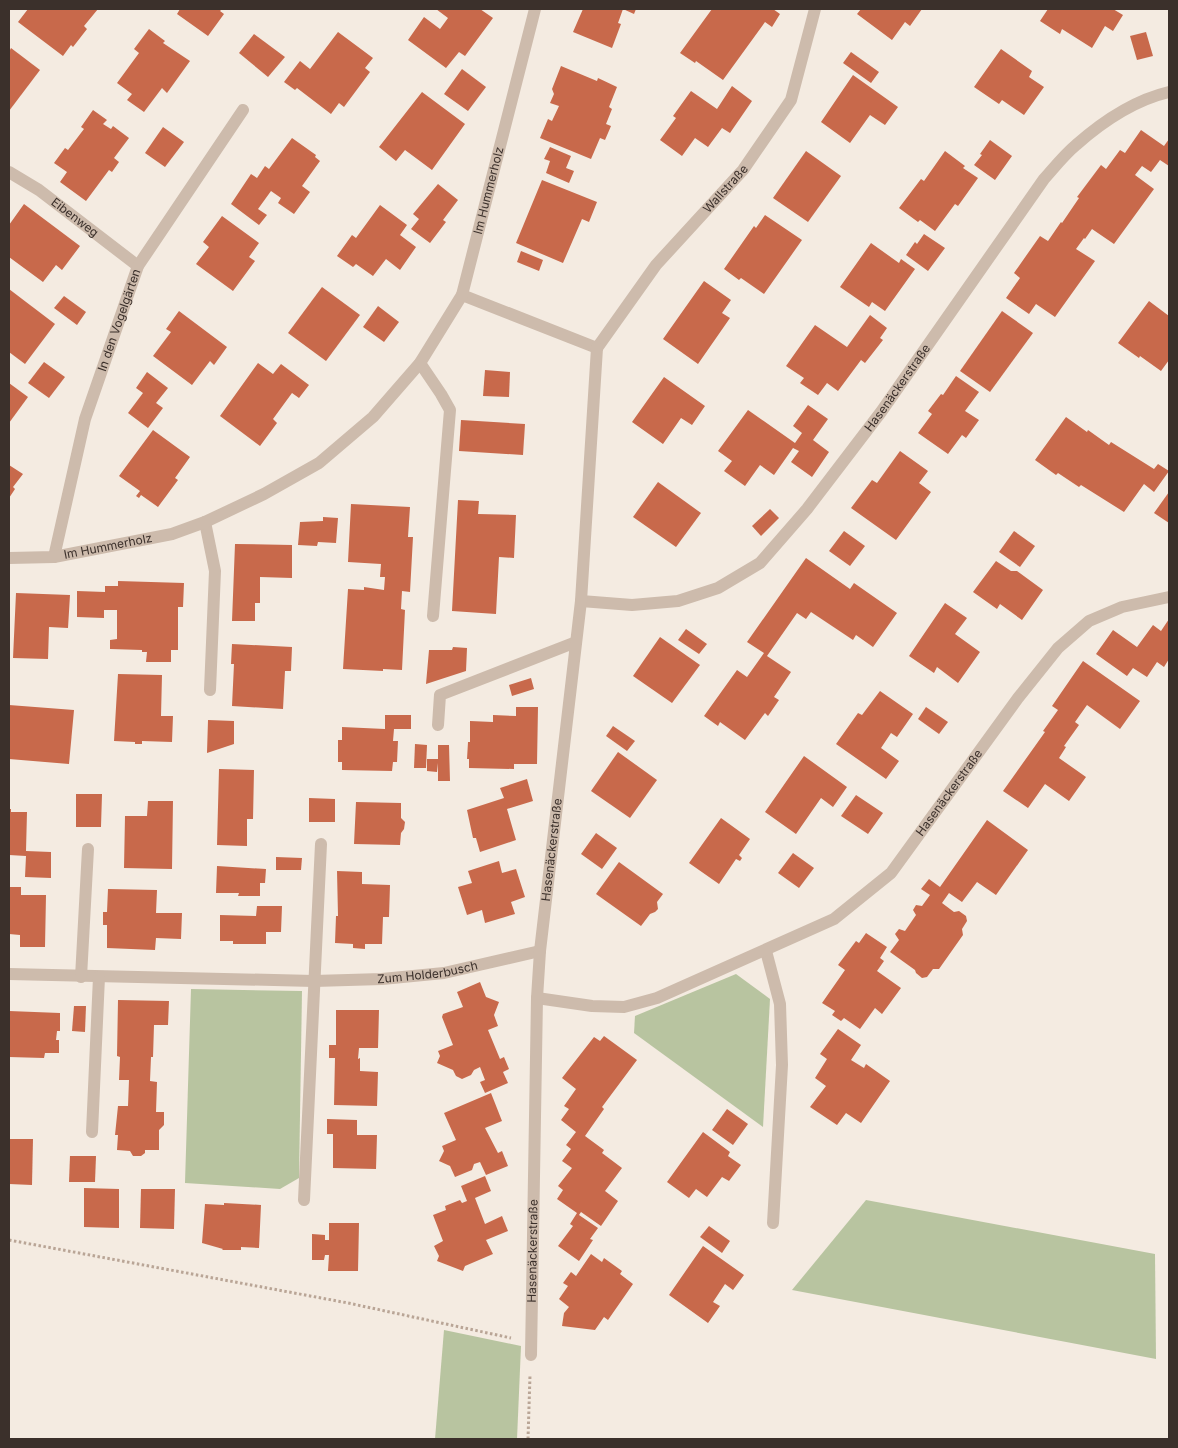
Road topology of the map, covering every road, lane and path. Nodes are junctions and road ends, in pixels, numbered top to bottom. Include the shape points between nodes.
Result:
1 (535, 9) edge
2 (815, 9) edge
3 (1169, 92) edge
4 (243, 110) dead end
5 (9, 172) edge
6 (138, 266) junction
7 (462, 295) junction
8 (597, 348) junction
9 (420, 364) junction
10 (205, 522) junction
11 (54, 556) junction
12 (9, 558) edge
13 (1169, 597) edge
14 (582, 601) junction
15 (433, 616) dead end
16 (576, 642) junction
17 (210, 690) dead end
18 (438, 725) dead end
19 (320, 844) dead end
20 (88, 849) dead end
21 (766, 950) junction
22 (540, 951) junction
23 (9, 974) edge
24 (81, 977) junction
25 (99, 977) junction
26 (314, 981) junction
27 (537, 998) junction
28 (92, 1132) dead end
29 (304, 1200) dead end
30 (773, 1223) dead end
31 (9, 1240) edge
32 (531, 1348) junction
33 (528, 1439) edge

1 - 7 street, Im Hummerholz
2 - 8 street, Wallstraße via 791,100 743,170 656,265
3 - 14 street, Hasenäckerstraße via 1116,115 1075,146 1044,179 881,412 808,509 760,563 718,588 678,601 632,605
4 - 6 street, In den Vogelgärten
5 - 6 street, Eibenweg via 39,190
6 - 11 street, In den Vogelgärten via 85,419
7 - 8 street
7 - 9 street, Im Hummerholz
8 - 14 street, Hasenäckerstraße
9 - 10 street, Im Hummerholz via 373,417 319,463
9 - 15 street via 450,410
10 - 11 street, Im Hummerholz via 172,534
10 - 17 street via 215,571
11 - 12 street, Im Hummerholz
13 - 21 street, Hasenäckerstraße via 1122,607 1089,621 1058,648 891,873 834,919
14 - 16 street, Hasenäckerstraße
16 - 18 street via 440,695
16 - 22 street, Hasenäckerstraße
19 - 26 street
20 - 24 street
21 - 27 street, Hasenäckerstraße via 657,998 624,1007
21 - 30 street via 780,1004 782,1065
22 - 26 street, Zum Holderbusch via 444,973
22 - 27 street, Hasenäckerstraße
23 - 24 street, Zum Holderbusch
24 - 25 street, Zum Holderbusch
25 - 26 street, Zum Holderbusch
25 - 28 street
26 - 29 street
27 - 32 street, Hasenäckerstraße
31 - 32 path via 348,1304
32 - 33 path

